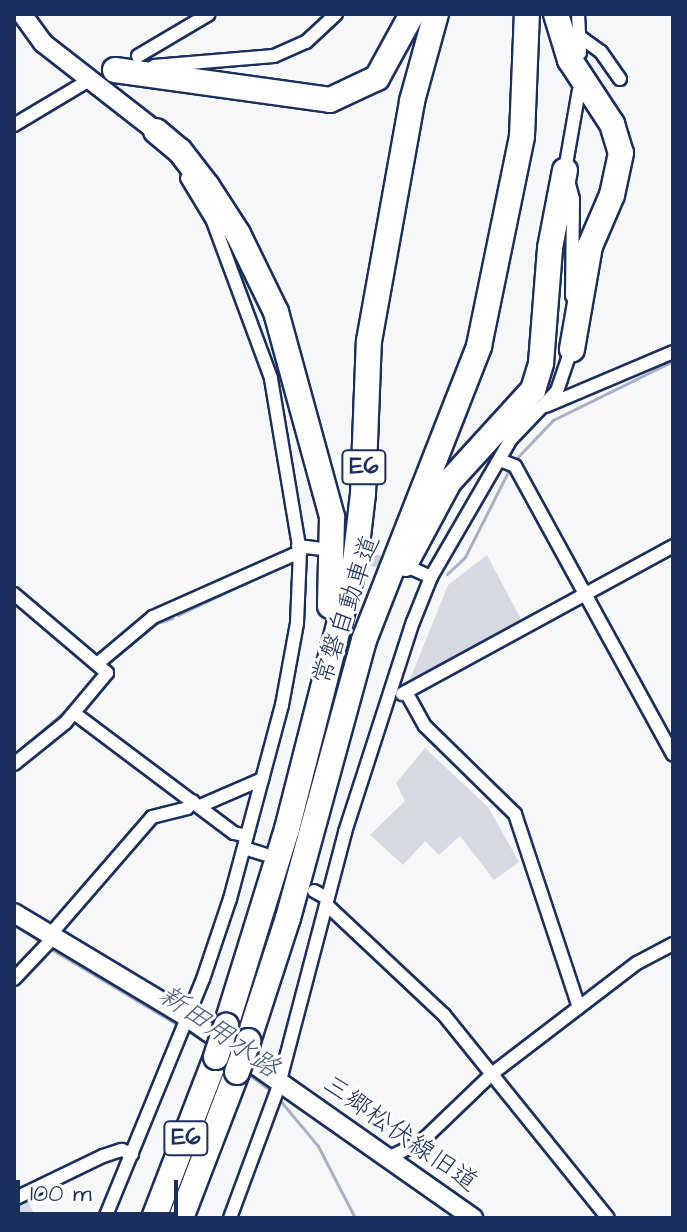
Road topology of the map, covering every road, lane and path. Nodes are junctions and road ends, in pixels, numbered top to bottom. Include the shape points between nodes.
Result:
1 (22, 14) edge
2 (209, 14) edge
3 (412, 14) edge
4 (436, 14) edge
5 (527, 14) edge
6 (556, 14) edge
7 (578, 14) edge
8 (334, 15) edge
9 (579, 36) junction
10 (55, 53) junction
11 (580, 53) dead end
12 (138, 56) dead end
13 (115, 70) junction
14 (91, 79) junction
15 (620, 79) dead end
16 (579, 90) dead end
17 (14, 125) edge
18 (156, 131) junction
19 (565, 170) junction
20 (572, 349) junction
21 (673, 352) edge
22 (546, 406) junction
23 (500, 460) junction
24 (673, 546) edge
25 (299, 549) junction
26 (322, 549) dead end
27 (413, 569) tunnel mouth
28 (431, 577) junction
29 (14, 594) edge
30 (584, 596) junction
31 (97, 664) junction
32 (406, 692) junction
33 (389, 694) junction
34 (74, 713) junction
35 (315, 723) junction
36 (673, 755) edge
37 (14, 764) edge
38 (262, 779) junction
39 (196, 803) junction
40 (310, 838) junction
41 (246, 842) junction
42 (264, 854) dead end
43 (323, 898) junction
44 (14, 913) edge
45 (49, 942) junction
46 (673, 944) edge
47 (14, 979) edge
48 (579, 1007) junction
49 (183, 1025) junction
50 (493, 1073) junction
51 (276, 1090) junction
52 (132, 1154) junction
53 (386, 1159) junction
54 (14, 1199) edge
55 (105, 1218) edge
56 (154, 1218) edge
57 (181, 1218) edge
58 (230, 1218) edge
59 (473, 1218) edge
60 (608, 1218) edge

1 - 10 street
2 - 12 street
3 - 13 highway via 377,78 330,100
4 - 35 highway, 常磐自動車道 / E6 via 412,101 369,341 355,562
5 - 40 highway, 常磐自動車道 / E6 via 522,136 479,346 380,592
6 - 20 highway via 570,60 612,124 621,153 612,195 590,246
7 - 9 street
8 - 13 street via 306,42 274,56
9 - 11 street
9 - 15 street via 601,52
10 - 13 street
10 - 14 street
14 - 17 street
14 - 18 street
16 - 19 street
18 - 25 street via 213,221 271,378
18 - 35 highway via 180,151 238,234 270,296 293,362 327,493 334,550
19 - 20 street via 574,216
19 - 40 highway via 551,236 538,377 519,410 449,482 407,561 376,642 330,810
20 - 22 street
21 - 22 street via 606,385
22 - 23 street via 511,439
23 - 28 street
23 - 30 street via 515,466
24 - 30 street
25 - 26 street
25 - 31 street via 153,617
25 - 38 street via 297,623
27 - 28 street
28 - 33 street
29 - 31 street
30 - 32 street
30 - 36 street
31 - 34 street via 107,673
32 - 33 street
32 - 48 street via 425,726 515,814
33 - 43 street
34 - 37 street
34 - 39 street
35 - 56 highway, 常磐自動車道 / E6, bridge via 216,1057
38 - 39 street
38 - 41 street
39 - 41 street
39 - 45 street via 152,817
40 - 57 highway, 常磐自動車道 / E6, bridge via 248,1041
41 - 42 street
41 - 49 street
43 - 50 street via 430,1000
43 - 51 street
44 - 45 street, 三郷松伏線旧道
45 - 47 street
45 - 49 street, 三郷松伏線旧道
46 - 48 street via 637,963
48 - 50 street
49 - 51 street, 三郷松伏線旧道
49 - 52 street
50 - 53 street via 421,1142
50 - 60 street
51 - 53 street, 三郷松伏線旧道
51 - 58 street
52 - 54 street via 122,1150 103,1156
52 - 55 street
53 - 59 street, 三郷松伏線旧道

